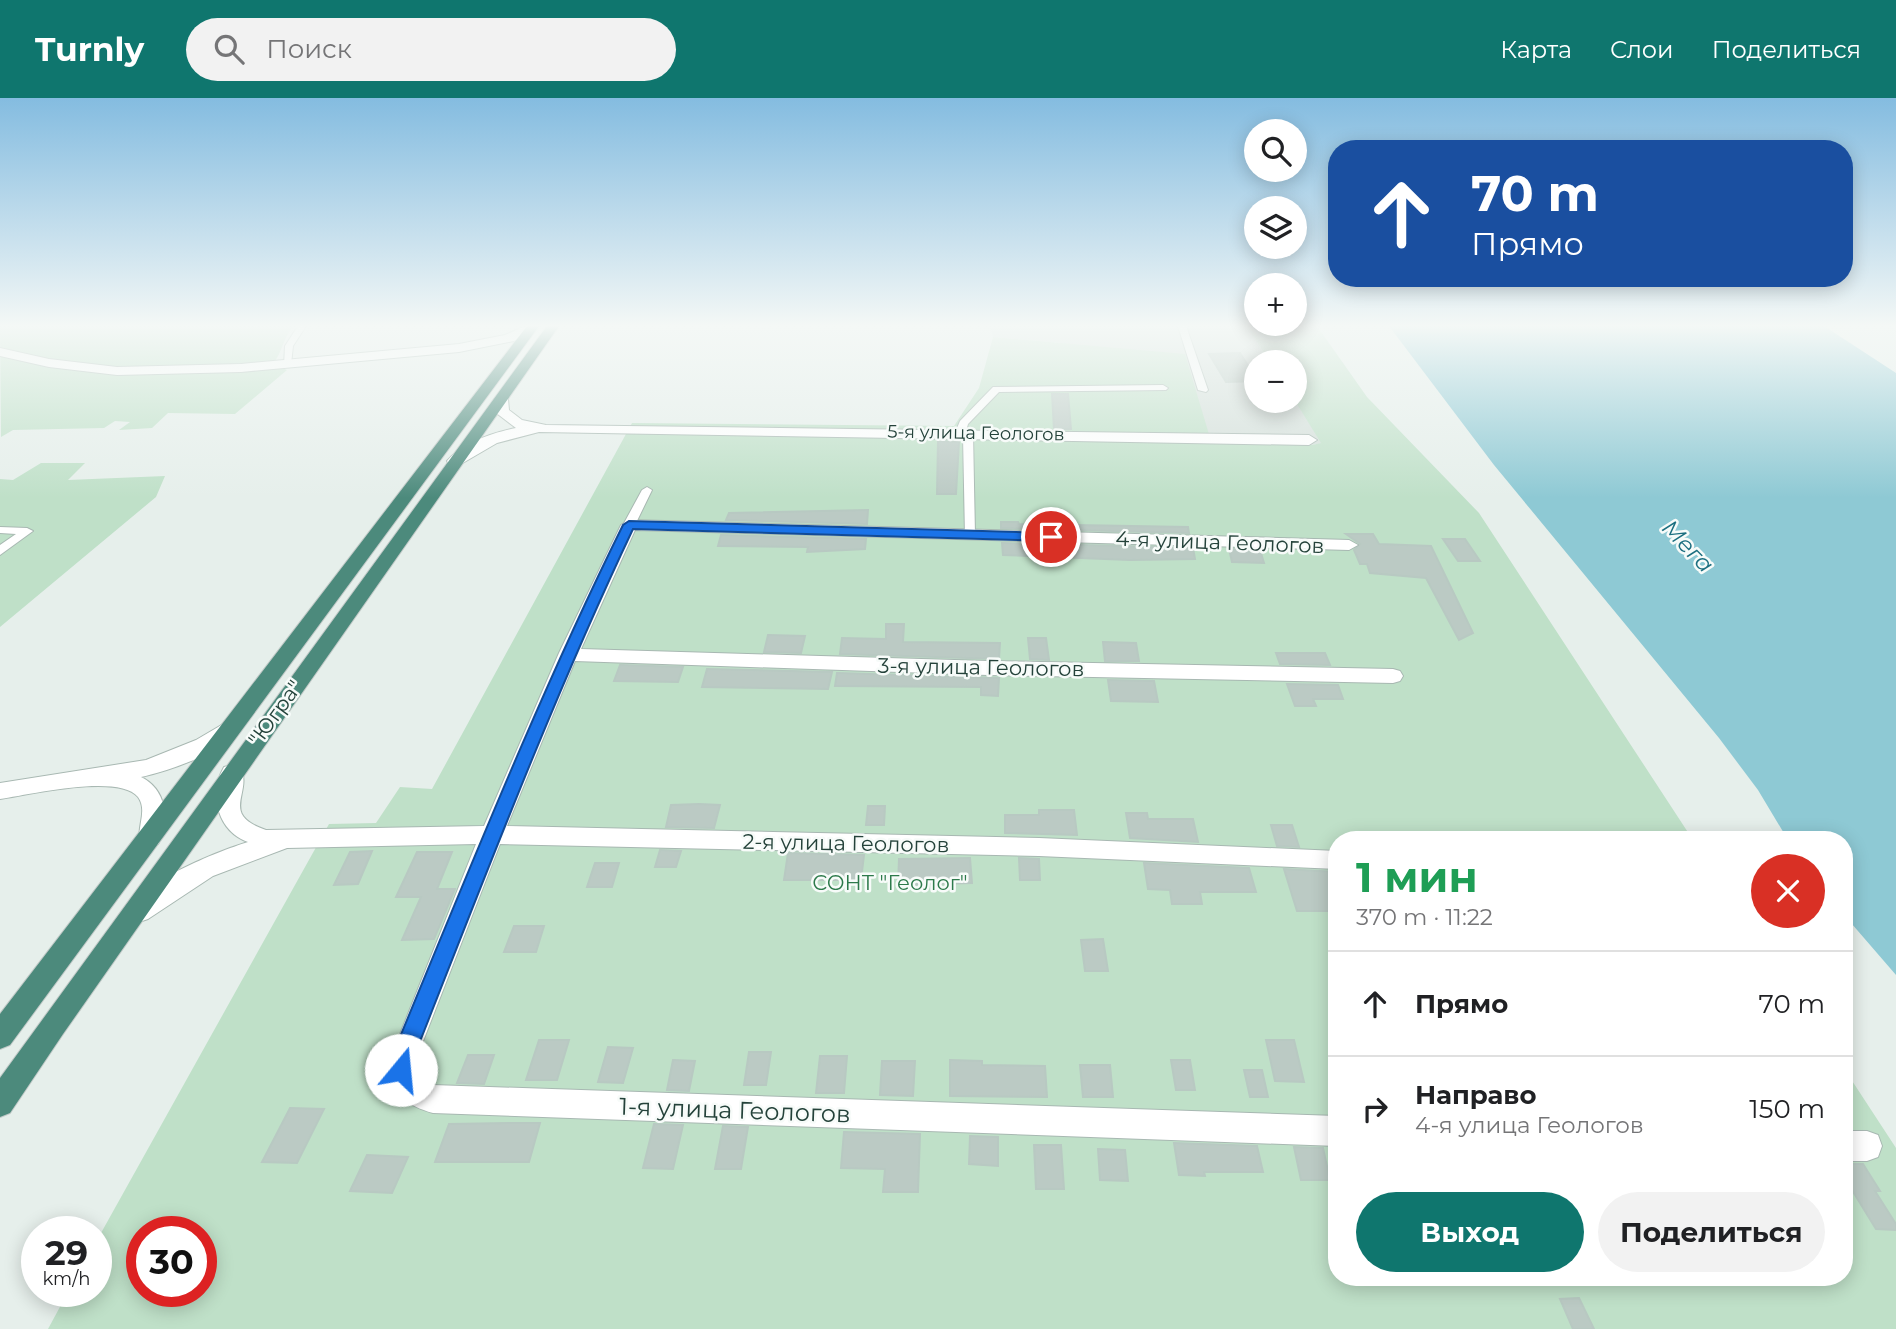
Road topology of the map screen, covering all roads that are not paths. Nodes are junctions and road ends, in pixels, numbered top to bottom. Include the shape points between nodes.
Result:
1 (490, 383) edge
2 (512, 383) edge
3 (1201, 383) edge
4 (1163, 388) dead end
5 (1203, 390) dead end
6 (501, 399) junction
7 (546, 429) junction
8 (964, 433) junction
9 (1310, 440) dead end
10 (456, 461) junction
11 (647, 490) dead end
12 (629, 525) junction
13 (0, 530) edge
14 (969, 535) junction
15 (1349, 545) dead end
16 (0, 551) edge
17 (570, 655) junction
18 (1393, 676) dead end
19 (237, 722) junction
20 (232, 773) junction
21 (106, 778) junction
22 (0, 791) edge
23 (493, 835) junction
24 (150, 838) junction
25 (293, 839) junction
26 (1328, 860) edge
27 (126, 922) junction
28 (0, 1036) edge
29 (0, 1103) edge
30 (1328, 1132) edge

1 - 19 highway, "Югра"
2 - 6 highway, "Югра"
3 - 5 lane
4 - 8 lane via 996,389 963,423
6 - 7 street via 502,412 511,421
6 - 10 highway, "Югра"
7 - 8 street, 5-я улица Геологов
7 - 10 street via 496,438
8 - 9 street, 5-я улица Геологов
8 - 14 lane
10 - 20 highway, "Югра"
11 - 12 lane
12 - 14 street, 4-я улица Геологов
12 - 17 street
13 - 16 lane via 27,531
14 - 15 street, 4-я улица Геологов
17 - 18 street, 3-я улица Геологов
17 - 23 street
19 - 21 street via 180,758
19 - 24 highway, "Югра"
20 - 25 street via 228,803 233,823 266,839
20 - 27 highway, "Югра"
21 - 22 street
21 - 24 street via 131,782 151,797 156,816
23 - 25 street, 2-я улица Геологов
23 - 26 street, 2-я улица Геологов via 1040,847
23 - 30 street, 1-я улица Геологов via 406,1049 401,1070 406,1085 418,1096
24 - 28 highway, "Югра"
25 - 27 street via 210,864 166,890
27 - 29 highway, "Югра"

